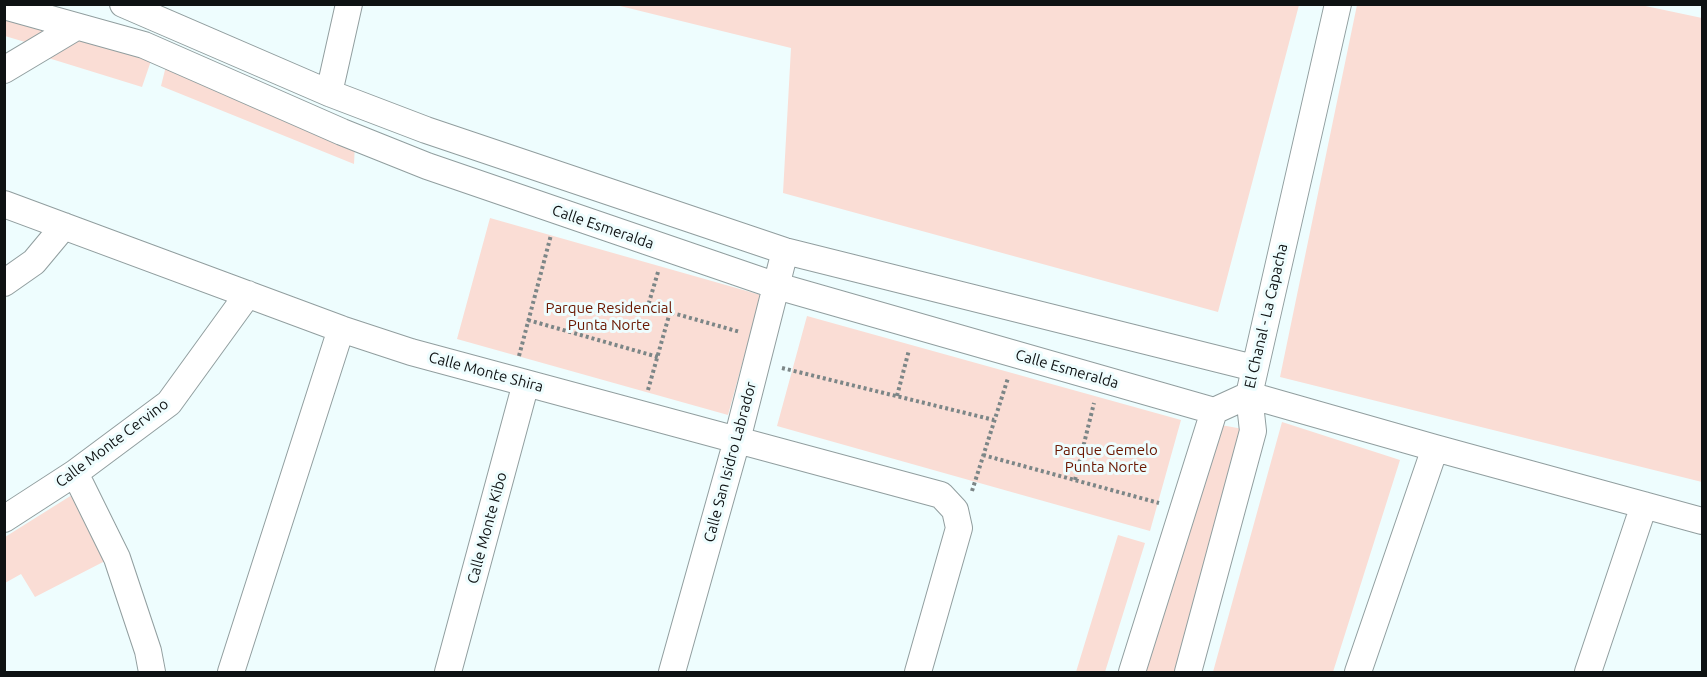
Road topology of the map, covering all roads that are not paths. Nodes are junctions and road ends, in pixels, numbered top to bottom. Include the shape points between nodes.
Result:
1 (116, 4) edge
2 (123, 4) edge
3 (349, 4) edge
4 (1338, 4) edge
5 (4, 6) edge
6 (152, 10) edge
7 (76, 27) junction
8 (107, 36) junction
9 (144, 45) junction
10 (4, 70) edge
11 (329, 93) junction
12 (4, 204) edge
13 (64, 226) junction
14 (785, 251) junction
15 (4, 283) edge
16 (777, 286) junction
17 (248, 294) junction
18 (341, 329) junction
19 (1254, 368) junction
20 (519, 381) junction
21 (1249, 395) junction
22 (1214, 411) junction
23 (737, 440) junction
24 (1435, 448) junction
25 (75, 473) junction
26 (1644, 505) junction
27 (4, 519) edge
28 (1702, 521) edge
29 (152, 672) edge
30 (231, 672) edge
31 (448, 672) edge
32 (672, 672) edge
33 (918, 672) edge
34 (1132, 672) edge
35 (1188, 672) edge
36 (1358, 672) edge
37 (1588, 672) edge

1 - 8 street
2 - 6 street
3 - 11 street
4 - 19 street, El Chanal - La Capacha
5 - 7 street, Calle Esmeralda
6 - 9 street
6 - 11 street
7 - 8 street, Calle Esmeralda
7 - 10 street
8 - 9 street, Calle Esmeralda
9 - 16 street, Calle Esmeralda via 426,166
11 - 14 street via 426,130
12 - 13 street, Calle Monte Shira
13 - 15 street via 34,262
13 - 17 street, Calle Monte Shira
14 - 16 street, Calle San Isidro Labrador
14 - 19 street
16 - 22 street, Calle Esmeralda
16 - 23 street, Calle San Isidro Labrador
17 - 18 street, Calle Monte Shira
17 - 25 street, Calle Monte Cervino via 169,403
18 - 20 street, Calle Monte Shira
18 - 30 street
19 - 21 street, El Chanal - La Capacha
20 - 23 street, Calle Monte Shira
20 - 31 street, Calle Monte Kibo
21 - 22 street, El Chanal - La Capacha
21 - 24 street
21 - 35 street via 1252,431
22 - 34 street
23 - 32 street, Calle San Isidro Labrador
23 - 33 street, Calle Monte Shira via 941,495 955,510 959,528
24 - 26 street
24 - 36 street
25 - 27 street, Calle Monte Cervino
25 - 29 street via 117,558
26 - 28 street
26 - 37 street

